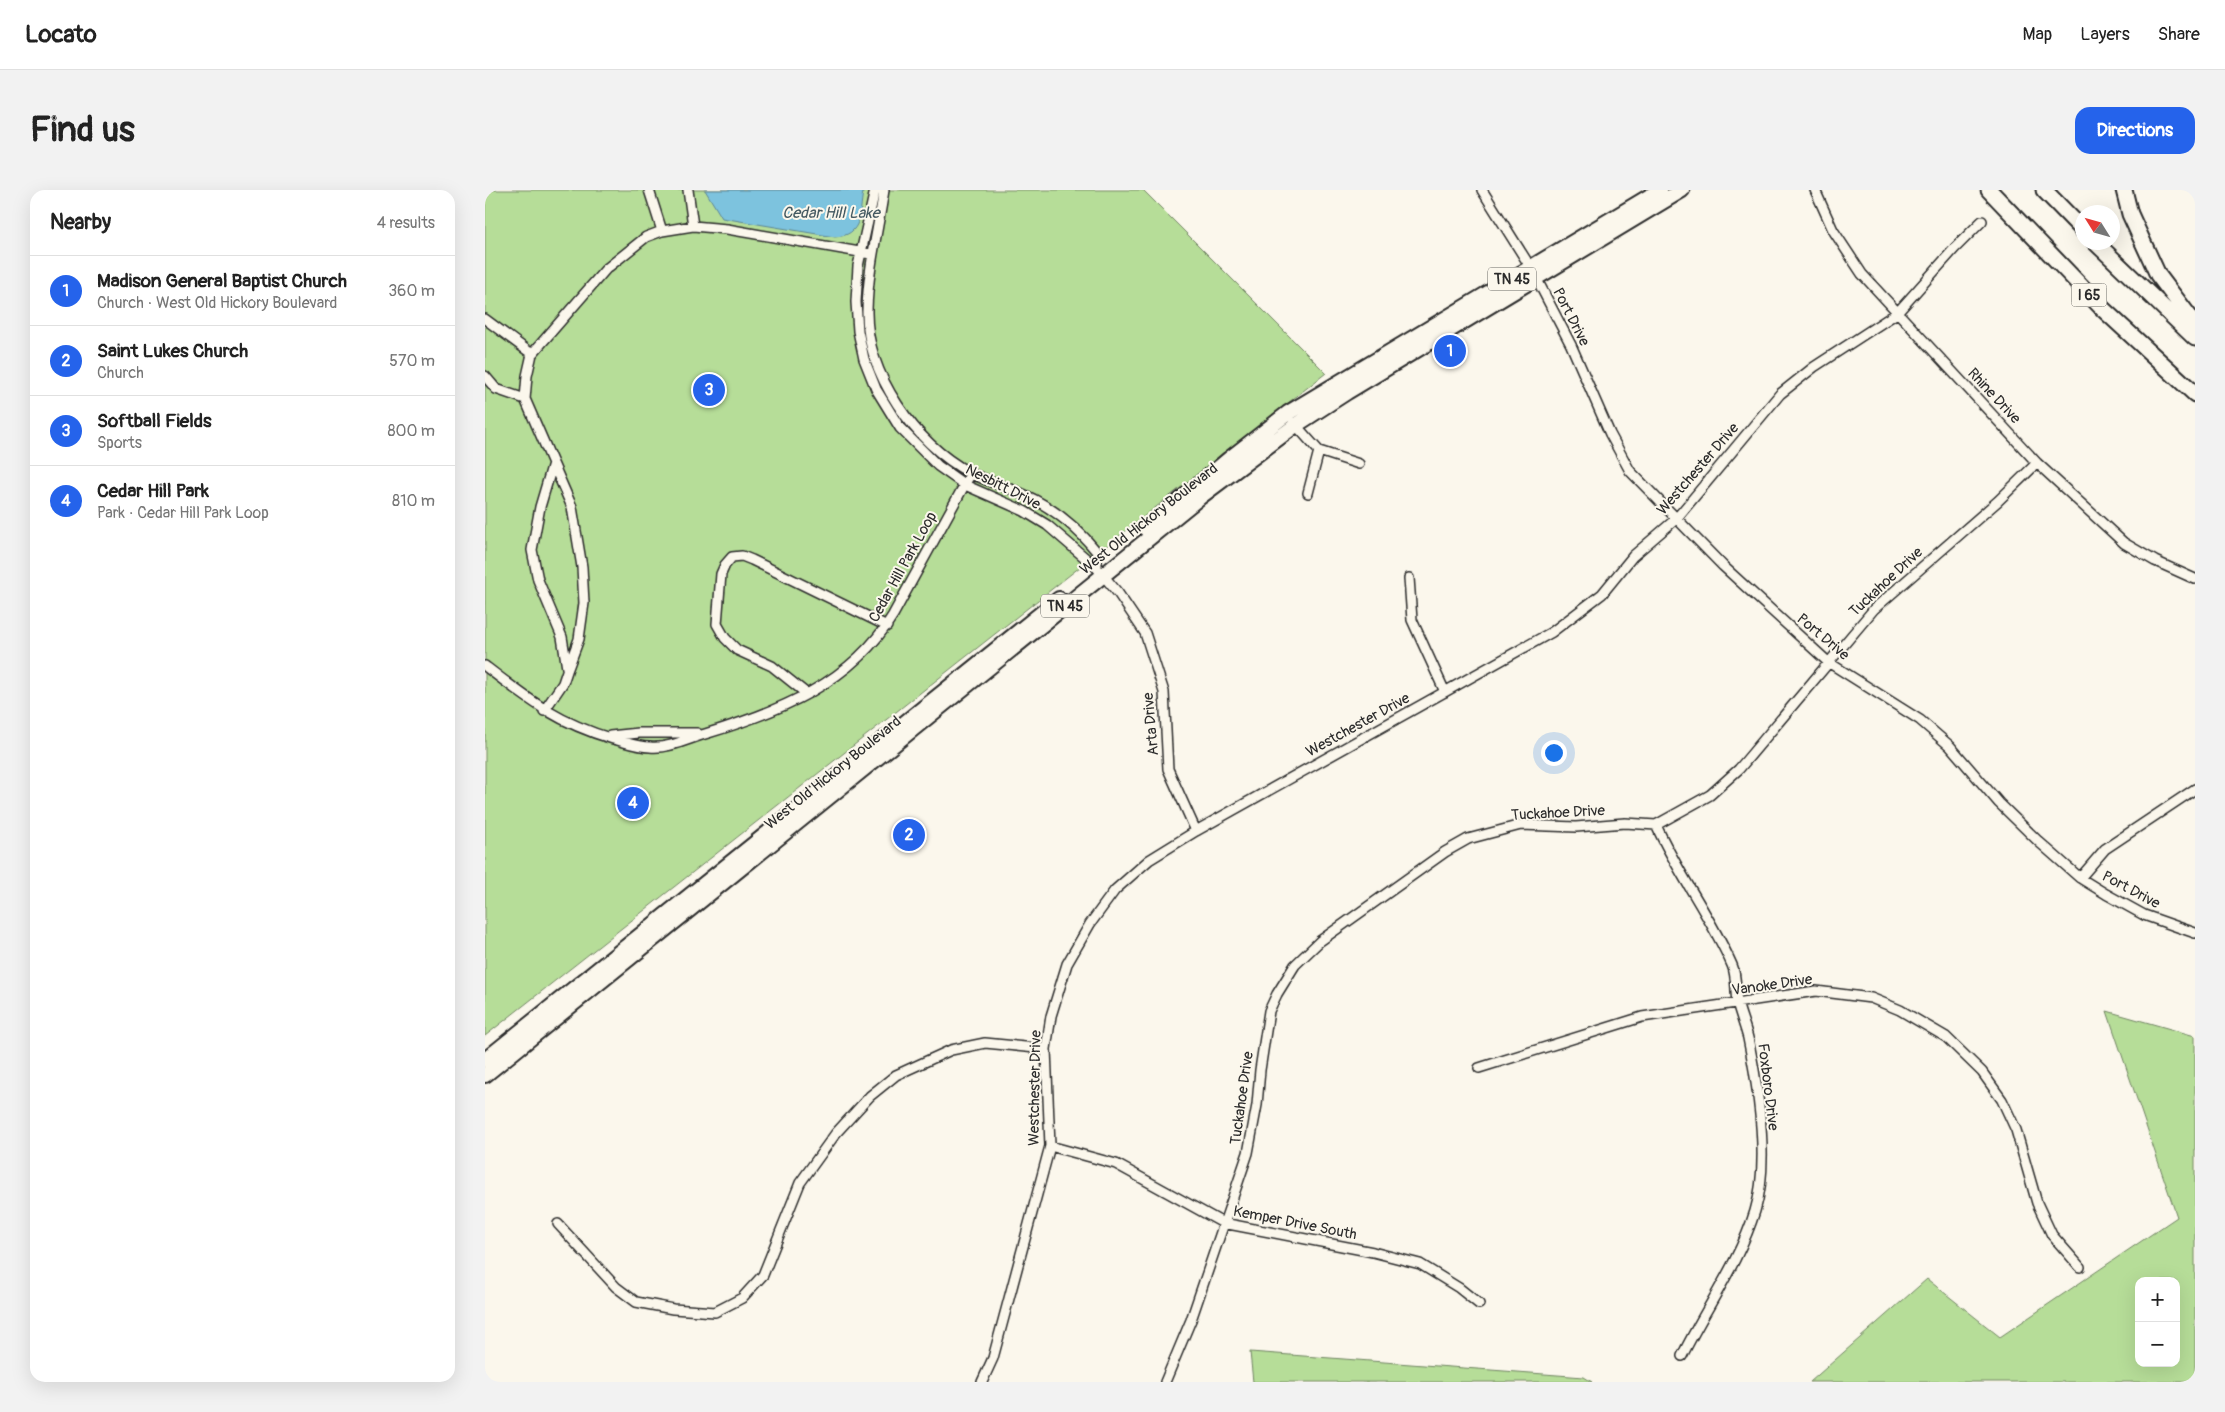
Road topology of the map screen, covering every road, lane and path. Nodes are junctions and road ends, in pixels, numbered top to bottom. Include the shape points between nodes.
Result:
1 (649, 190) edge
2 (687, 190) edge
3 (875, 190) edge
4 (884, 190) edge
5 (1482, 190) edge
6 (1660, 190) edge
7 (1682, 190) edge
8 (1815, 190) edge
9 (1989, 190) edge
10 (2044, 190) edge
11 (2124, 190) edge
12 (1982, 221) dead end
13 (2075, 222) edge
14 (693, 226) junction
15 (662, 231) junction
16 (2103, 250) edge
17 (860, 252) junction
18 (871, 254) junction
19 (1533, 273) junction
20 (1897, 313) junction
21 (485, 318) edge
22 (2195, 324) edge
23 (2195, 338) edge
24 (532, 354) junction
25 (485, 376) edge
26 (2195, 394) edge
27 (525, 399) junction
28 (1288, 413) junction
29 (1296, 425) junction
30 (1319, 450) junction
31 (2037, 462) junction
32 (553, 463) junction
33 (1359, 464) dead end
34 (971, 473) junction
35 (965, 485) junction
36 (1309, 493) dead end
37 (1676, 519) junction
38 (1101, 571) junction
39 (1409, 578) dead end
40 (2195, 579) edge
41 (887, 626) junction
42 (1827, 662) junction
43 (486, 671) edge
44 (567, 671) junction
45 (1445, 692) junction
46 (807, 694) junction
47 (543, 711) junction
48 (714, 731) junction
49 (605, 736) junction
50 (2195, 789) edge
51 (1656, 825) junction
52 (1196, 831) junction
53 (2080, 878) junction
54 (2195, 934) edge
55 (1737, 1003) junction
56 (1046, 1049) junction
57 (485, 1060) edge
58 (1479, 1068) dead end
59 (485, 1075) edge
60 (1049, 1146) junction
61 (1223, 1223) junction
62 (558, 1224) dead end
63 (2080, 1267) dead end
64 (1479, 1304) dead end
65 (1682, 1356) dead end
66 (982, 1382) edge
67 (1165, 1382) edge

1 - 15 street
2 - 14 street
3 - 17 street, Nesbitt Drive
4 - 18 street, Nesbitt Drive
5 - 19 street, Port Drive
6 - 19 main road, West Old Hickory Boulevard / TN 45
7 - 19 main road, West Old Hickory Boulevard / TN 45
8 - 20 street, Rhine Drive via 1833,230 1862,274
9 - 26 highway, I 65 via 2104,310
10 - 13 highway
11 - 22 highway via 2130,214 2158,275
12 - 20 street, Westchester Drive
14 - 15 street
14 - 17 street
15 - 24 street via 646,238 606,269
16 - 23 highway, I 65
17 - 18 street
17 - 35 street, Nesbitt Drive via 856,302 858,330 864,359 876,388 888,411 912,442
18 - 34 street, Nesbitt Drive via 869,328 887,384 918,430
19 - 28 main road, West Old Hickory Boulevard / TN 45
19 - 29 main road, West Old Hickory Boulevard / TN 45
19 - 37 street, Port Drive via 1630,471
20 - 31 street, Rhine Drive
20 - 37 street, Westchester Drive via 1814,367 1780,394
21 - 24 street
24 - 27 street
25 - 27 street via 497,388
27 - 32 street
28 - 29 street
28 - 38 main road, West Old Hickory Boulevard / TN 45
29 - 30 street
29 - 38 main road, West Old Hickory Boulevard / TN 45
30 - 33 street
30 - 36 street
31 - 40 street, Rhine Drive via 2124,543
31 - 42 street, Tuckahoe Drive via 1874,609
32 - 44 street via 571,508 582,567 583,620
32 - 44 street via 532,550 534,566 562,638
34 - 35 street, Cedar Hill Park Loop
34 - 38 street, Nesbitt Drive via 1031,498 1060,516 1097,552
35 - 38 street, Nesbitt Drive via 1036,518
35 - 41 street, Cedar Hill Park Loop
37 - 42 street, Port Drive
37 - 45 street, Westchester Drive via 1633,556 1602,594 1570,620
38 - 52 street, Arta Drive via 1145,632 1164,692 1168,769
38 - 57 main road, West Old Hickory Boulevard / TN 45
38 - 59 main road, West Old Hickory Boulevard / TN 45
39 - 45 street via 1412,620
41 - 46 street, Cedar Hill Park Loop via 849,667
41 - 46 street via 752,560 732,557 721,574 717,624 737,650 772,666
42 - 51 street, Tuckahoe Drive via 1739,770 1710,795
42 - 53 street, Port Drive via 1920,720 1950,746 1999,803
43 - 47 street, Cedar Hill Park Loop
44 - 47 street via 563,684
45 - 52 street, Westchester Drive
46 - 48 street, Cedar Hill Park Loop via 762,715
47 - 49 street, Cedar Hill Park Loop
48 - 49 street, Cedar Hill Park Loop
48 - 49 street, Cedar Hill Park Loop via 650,748
50 - 53 street via 2105,849
51 - 55 street, Foxboro Drive via 1672,860 1733,967
51 - 61 street, Tuckahoe Drive via 1625,822 1576,827 1521,826 1468,839 1319,941 1295,965 1269,1011 1248,1153
52 - 56 street, Westchester Drive via 1149,860 1115,890 1090,924 1067,964 1051,1016
53 - 54 street, Port Drive via 2144,915
55 - 58 street, Vanoke Drive via 1643,1017
55 - 63 street, Vanoke Drive via 1816,991 1871,998 1947,1037 1982,1072 2002,1100 2016,1130 2038,1205 2052,1235
55 - 65 street, Foxboro Drive via 1748,1036 1756,1087 1762,1154 1756,1210 1741,1252
56 - 60 street, Westchester Drive
56 - 62 street via 985,1043 951,1050 896,1075 836,1133 800,1183 763,1275 742,1298 715,1312 636,1302 616,1287
60 - 61 street, Kemper Drive South via 1116,1164
60 - 66 street, Westchester Drive via 993,1358
61 - 64 street, Kemper Drive South via 1420,1264
61 - 67 street, Tuckahoe Drive via 1191,1320

